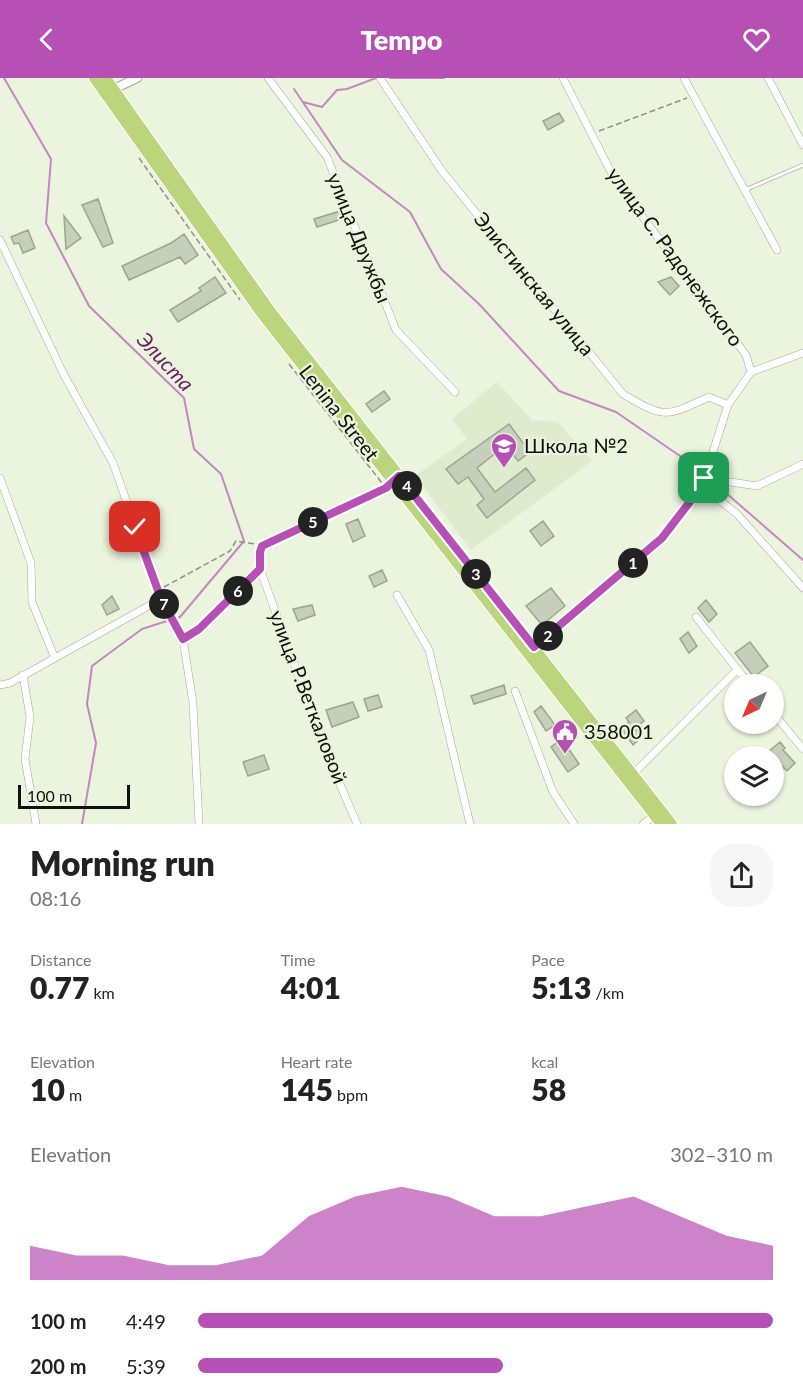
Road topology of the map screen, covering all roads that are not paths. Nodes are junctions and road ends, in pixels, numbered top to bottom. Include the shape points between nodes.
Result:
1 (94, 78) edge
2 (106, 78) edge
3 (137, 78) edge
4 (268, 78) edge
5 (380, 78) edge
6 (563, 78) edge
7 (684, 78) edge
8 (768, 78) edge
9 (110, 92) junction
10 (803, 145) edge
11 (803, 165) edge
12 (745, 190) junction
13 (0, 240) edge
14 (777, 250) dead end
15 (803, 353) edge
16 (751, 372) junction
17 (455, 392) dead end
18 (728, 405) junction
19 (803, 464) edge
20 (0, 478) edge
21 (395, 478) junction
22 (704, 478) junction
23 (702, 486) junction
24 (260, 569) junction
25 (803, 588) edge
26 (397, 595) dead end
27 (161, 599) junction
28 (696, 617) dead end
29 (183, 639) junction
30 (531, 650) junction
31 (54, 656) junction
32 (738, 670) junction
33 (741, 674) edge
34 (22, 675) junction
35 (0, 685) edge
36 (515, 691) dead end
37 (784, 726) edge
38 (803, 749) edge
39 (633, 774) junction
40 (658, 820) edge
41 (36, 824) edge
42 (199, 824) edge
43 (357, 824) edge
44 (470, 824) edge
45 (574, 824) edge
46 (643, 824) edge
47 (672, 824) edge

1 - 9 main road, Lenina Street
2 - 9 main road, Lenina Street
3 - 9 street
4 - 17 street, улица Дружбы via 327,157 396,330
5 - 18 street, Элистинская улица via 442,171 623,394 655,413 673,414 709,397
6 - 16 street, улица С. Радонежского via 615,180 746,355
7 - 12 street
8 - 10 street
9 - 21 main road, Lenina Street via 261,313
11 - 12 lane
12 - 14 street
13 - 27 street via 63,375 113,463
15 - 16 street
16 - 18 street
18 - 22 street
19 - 22 street via 757,486
20 - 31 street via 31,563 32,602
21 - 24 street via 386,488 262,546
21 - 30 main road, Lenina Street
22 - 23 street
23 - 25 street via 736,514
23 - 30 street via 662,538
24 - 29 street via 199,629
24 - 43 street, улица Р.Веткаловой via 327,754
26 - 44 street via 429,650
27 - 29 street
27 - 31 street
28 - 32 street
29 - 42 street via 193,703
30 - 39 main road, Lenina Street
30 - 40 main road, Lenina Street
31 - 34 street
32 - 33 street
32 - 39 street
34 - 35 street
34 - 41 street via 30,717 25,759
36 - 45 street via 553,792
37 - 38 street
39 - 47 main road, Lenina Street
40 - 46 street

